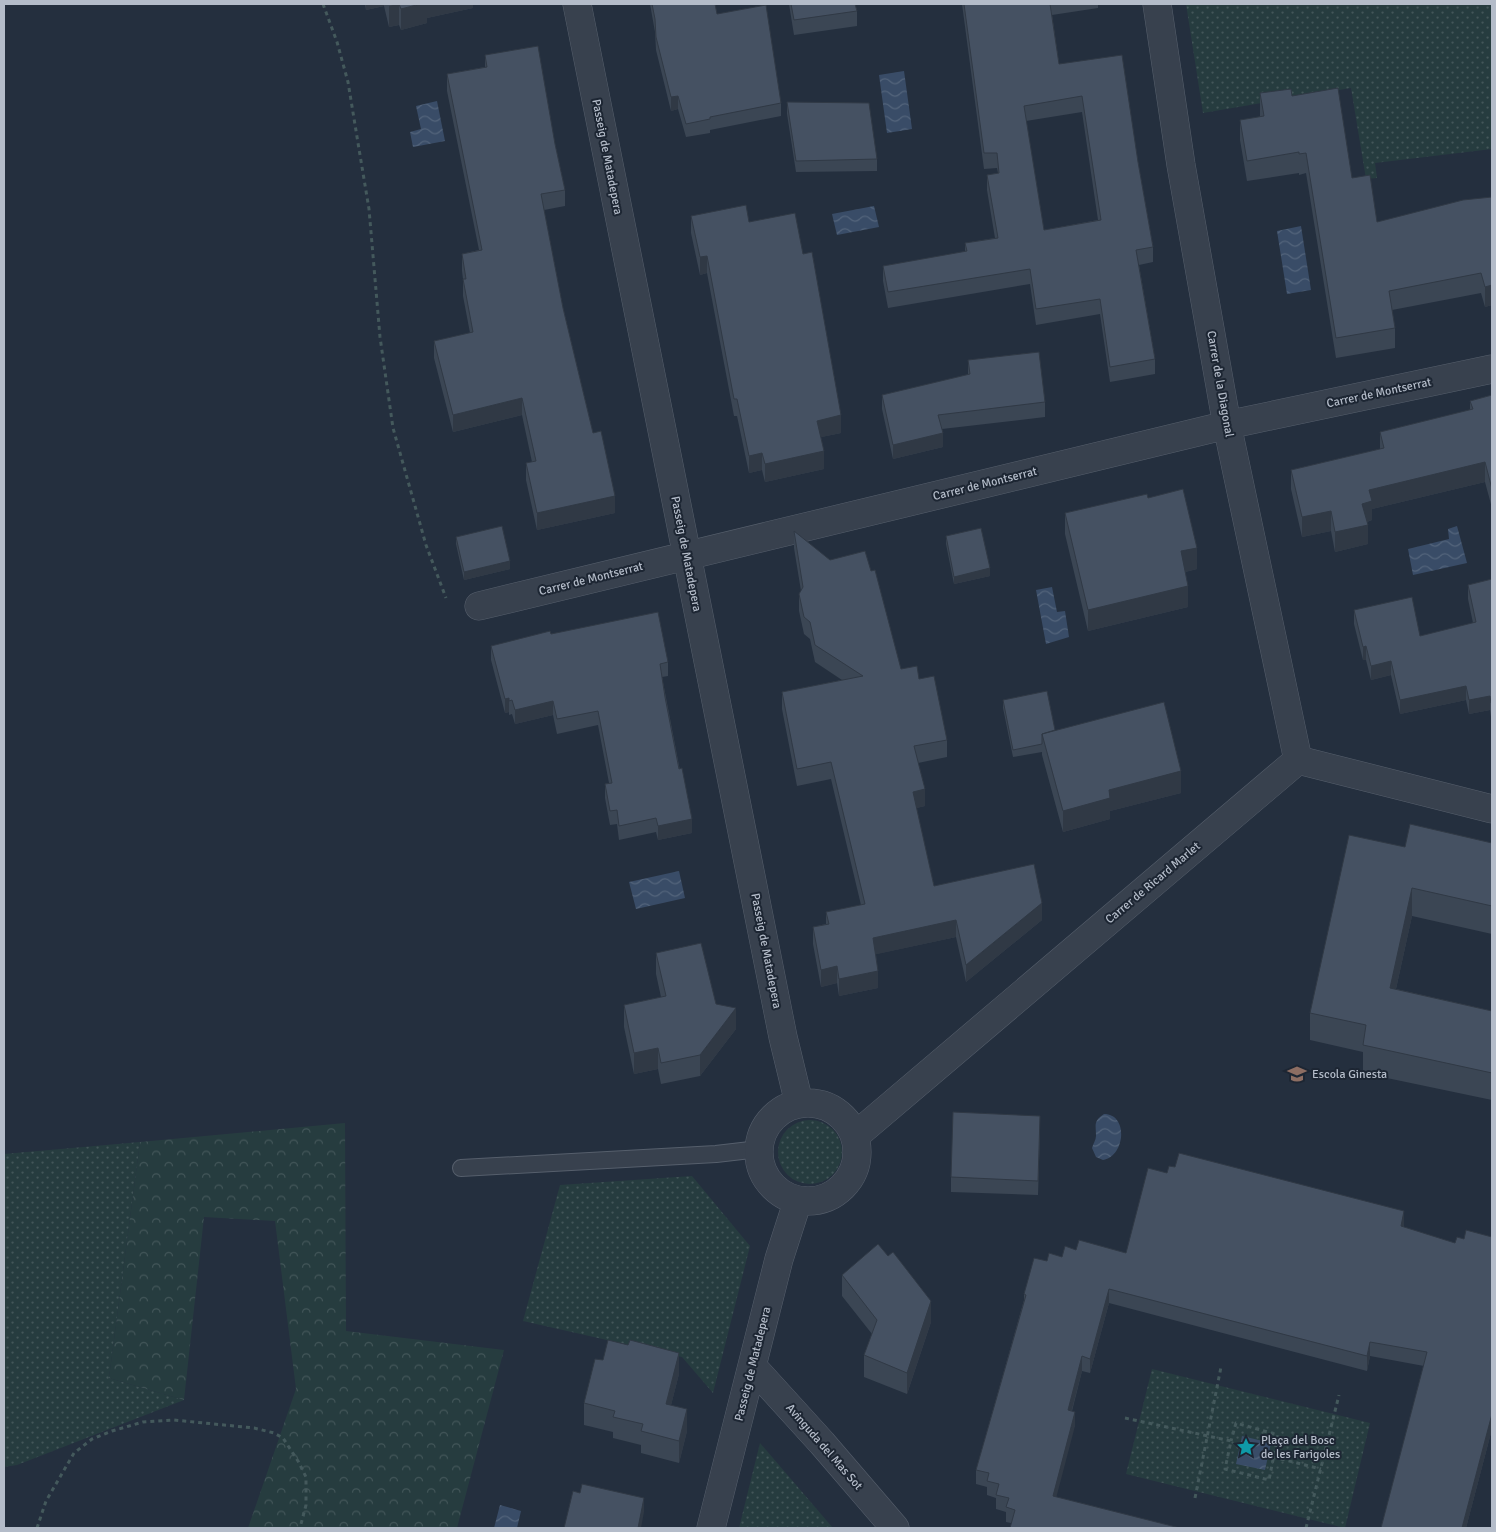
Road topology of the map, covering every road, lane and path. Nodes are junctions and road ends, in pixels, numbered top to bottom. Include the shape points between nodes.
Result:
1 (323, 4) edge
2 (577, 4) edge
3 (1157, 4) edge
4 (1492, 369) edge
5 (1227, 425) junction
6 (686, 555) junction
7 (479, 606) joint
8 (1298, 760) junction
9 (1492, 809) edge
10 (799, 1103) junction
11 (855, 1136) junction
12 (759, 1149) junction
13 (461, 1168) dead end
14 (798, 1200) junction
15 (752, 1366) junction
16 (1221, 1367) dead end
17 (1338, 1395) dead end
18 (1126, 1418) dead end
19 (1209, 1436) junction
20 (1231, 1441) junction
21 (1273, 1457) junction
22 (1321, 1469) junction
23 (1195, 1498) dead end
24 (36, 1528) edge
25 (300, 1528) edge
26 (711, 1528) edge
27 (895, 1528) edge
28 (1306, 1528) edge

1 - 7 path via 346,74 359,149 369,209 386,382 399,453 426,545 450,609
2 - 6 street, Passeig de Matadepera
3 - 5 street, Carrer de la Diagonal via 1181,165
4 - 5 street, Carrer de Montserrat
5 - 6 street, Carrer de Montserrat
5 - 8 street, Carrer de la Diagonal
6 - 7 street, Carrer de Montserrat
6 - 10 street, Passeig de Matadepera
8 - 9 street
8 - 11 street, Carrer de Ricard Marlet
10 - 11 street via 811,1102 833,1109 850,1125
10 - 12 street via 776,1114 767,1124
11 - 14 street via 857,1161 846,1184 824,1199
12 - 13 lane
12 - 14 street via 765,1176 786,1196
14 - 15 street, Passeig de Matadepera
15 - 26 street, Passeig de Matadepera
15 - 27 street, Avinguda del Mas Sot
16 - 19 path
17 - 22 path
18 - 19 path
19 - 20 path
19 - 23 path
20 - 21 path via 1236,1424 1278,1435
20 - 21 path via 1225,1469 1269,1480
21 - 22 path
22 - 28 path
24 - 25 path via 46,1502 74,1453 92,1439 112,1431 143,1422 174,1420 254,1428 283,1438 306,1477 306,1505

